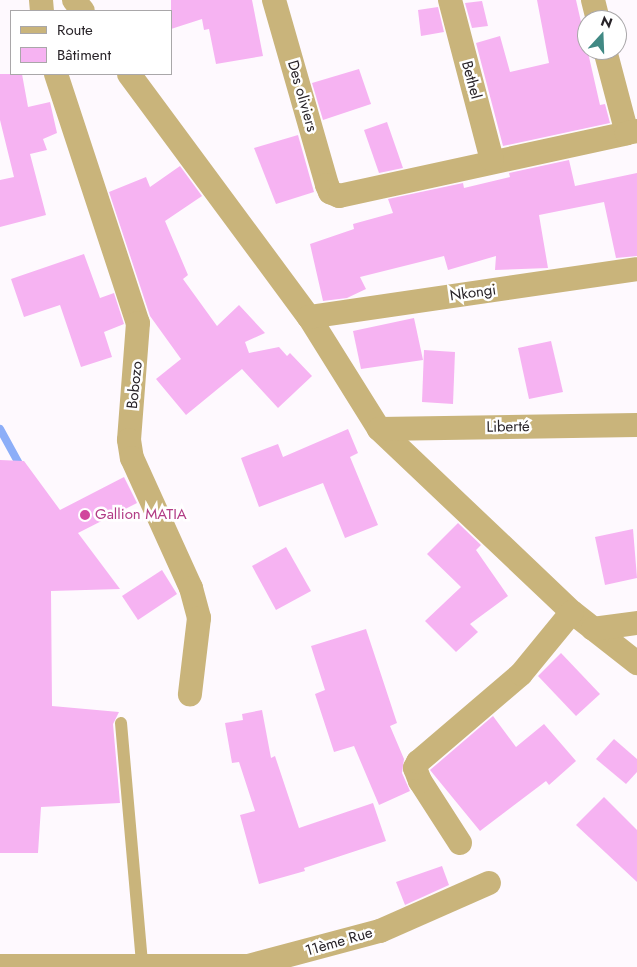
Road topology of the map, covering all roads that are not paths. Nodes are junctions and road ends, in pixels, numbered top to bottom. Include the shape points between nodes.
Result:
1 (74, 0) edge
2 (274, 0) edge
3 (450, 0) edge
4 (82, 10) edge
5 (608, 60) edge
6 (56, 75) edge
7 (129, 75) edge
8 (632, 132) edge
9 (492, 160) junction
10 (637, 269) edge
11 (309, 317) junction
12 (637, 426) edge
13 (380, 429) junction
14 (572, 612) junction
15 (637, 623) edge
16 (592, 628) junction
17 (637, 663) edge
18 (190, 694) dead end
19 (121, 723) dead end
20 (460, 843) dead end
21 (489, 883) dead end
22 (287, 962) edge
23 (0, 966) edge
24 (142, 966) junction

1 - 4 street
2 - 9 street, Des oliviers via 330,192 339,196
3 - 9 street, Bethel
5 - 8 street
6 - 18 street, Bobozo via 138,323 129,440 132,458 190,588 199,618
7 - 11 street
8 - 9 street
10 - 11 street, Nkongi
11 - 13 street
12 - 13 street, Liberté
13 - 14 street
14 - 16 street
14 - 20 street via 521,674 418,762 416,768 420,781
15 - 16 street
16 - 17 street
19 - 24 lane
21 - 22 street, 11ème Rue via 380,931
22 - 24 street, 11ème Rue via 248,966
23 - 24 street, 11ème Rue

